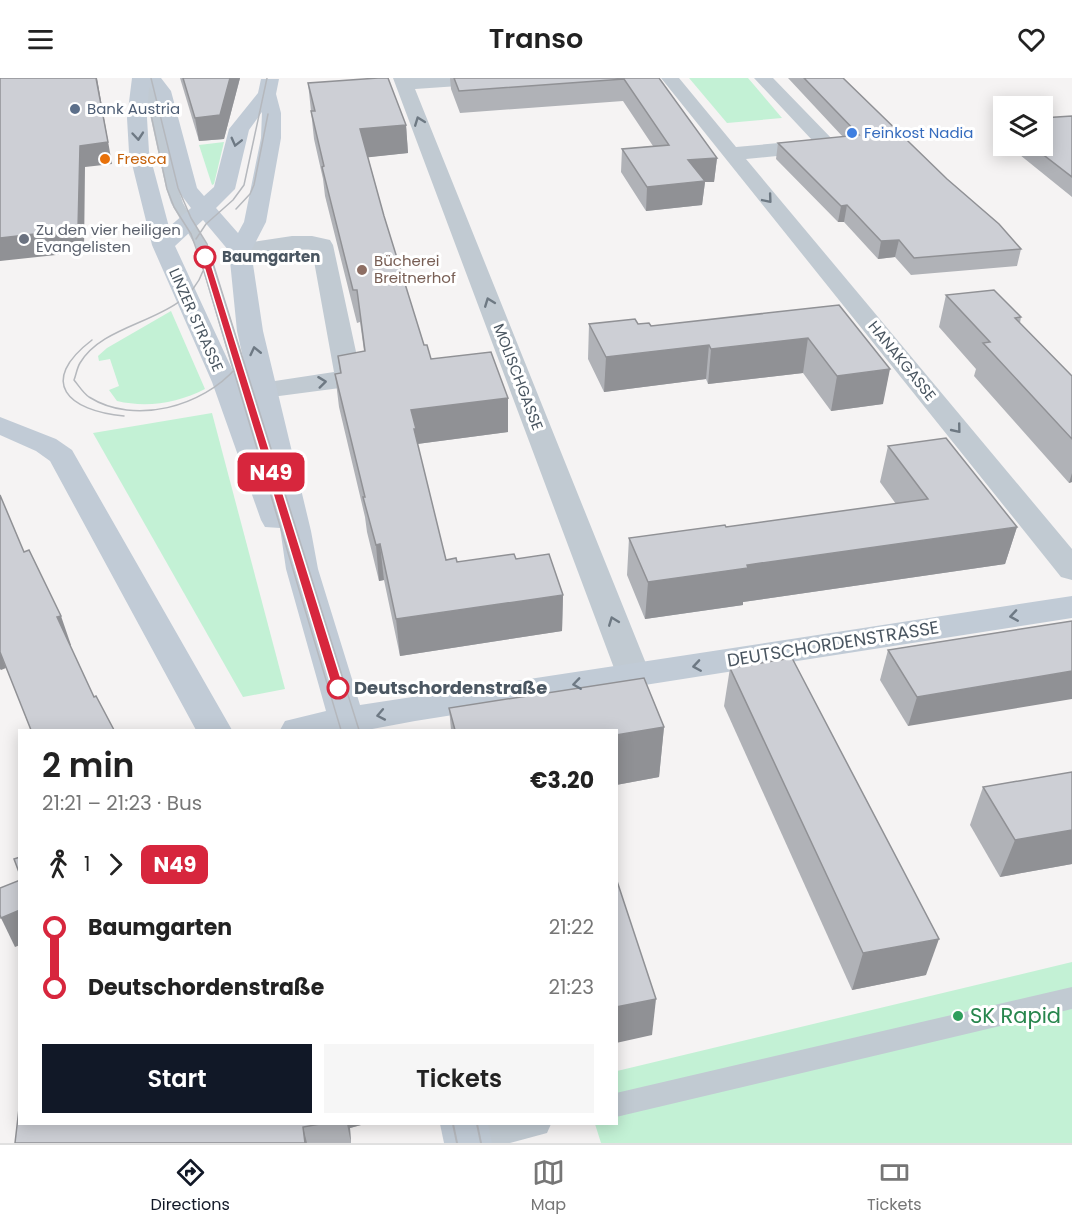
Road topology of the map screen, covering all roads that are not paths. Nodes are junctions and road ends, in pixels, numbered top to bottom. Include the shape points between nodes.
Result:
1 (141, 78) edge
2 (147, 78) edge
3 (152, 78) edge
4 (502, 78) edge
5 (670, 78) edge
6 (763, 78) edge
7 (404, 81) edge
8 (269, 86) edge
9 (731, 154) junction
10 (195, 214) junction
11 (163, 245) junction
12 (240, 251) junction
13 (264, 390) junction
14 (0, 425) edge
15 (302, 569) junction
16 (1072, 570) edge
17 (1072, 608) edge
18 (634, 676) junction
19 (348, 726) edge
20 (213, 729) edge
21 (310, 729) edge
22 (1072, 998) edge
23 (618, 1105) edge
24 (532, 1125) edge
25 (467, 1136) edge

1 -> 11 main road via 139,152
2 - 10 lane via 177,203
3 - 10 main road via 162,91
4 - 7 street
5 - 9 street, HANAKGASSE
6 - 9 street via 827,145
18 -> 7 street, MOLISCHGASSE
8 -> 10 main road, LINZER STRASSE via 239,129 224,189
8 - 12 main road, LINZER STRASSE via 271,138 255,222
9 -> 16 street, HANAKGASSE
10 - 11 main road, LINZER STRASSE
10 - 12 main road via 225,230
10 - 15 lane
11 - 15 main road, LINZER STRASSE via 225,382 282,534
13 -> 12 main road, LINZER STRASSE via 250,331
13 -> 12 street via 340,380 348,375 322,244 279,244
13 - 15 main road, LINZER STRASSE
14 - 20 main road via 62,456
15 - 19 main road, LINZER STRASSE
17 -> 18 main road, DEUTSCHORDENSTRASSE
18 -> 19 main road, DEUTSCHORDENSTRASSE via 415,708
19 - 21 main road, DEUTSCHORDENSTRASSE
22 - 23 lane
24 - 25 lane

